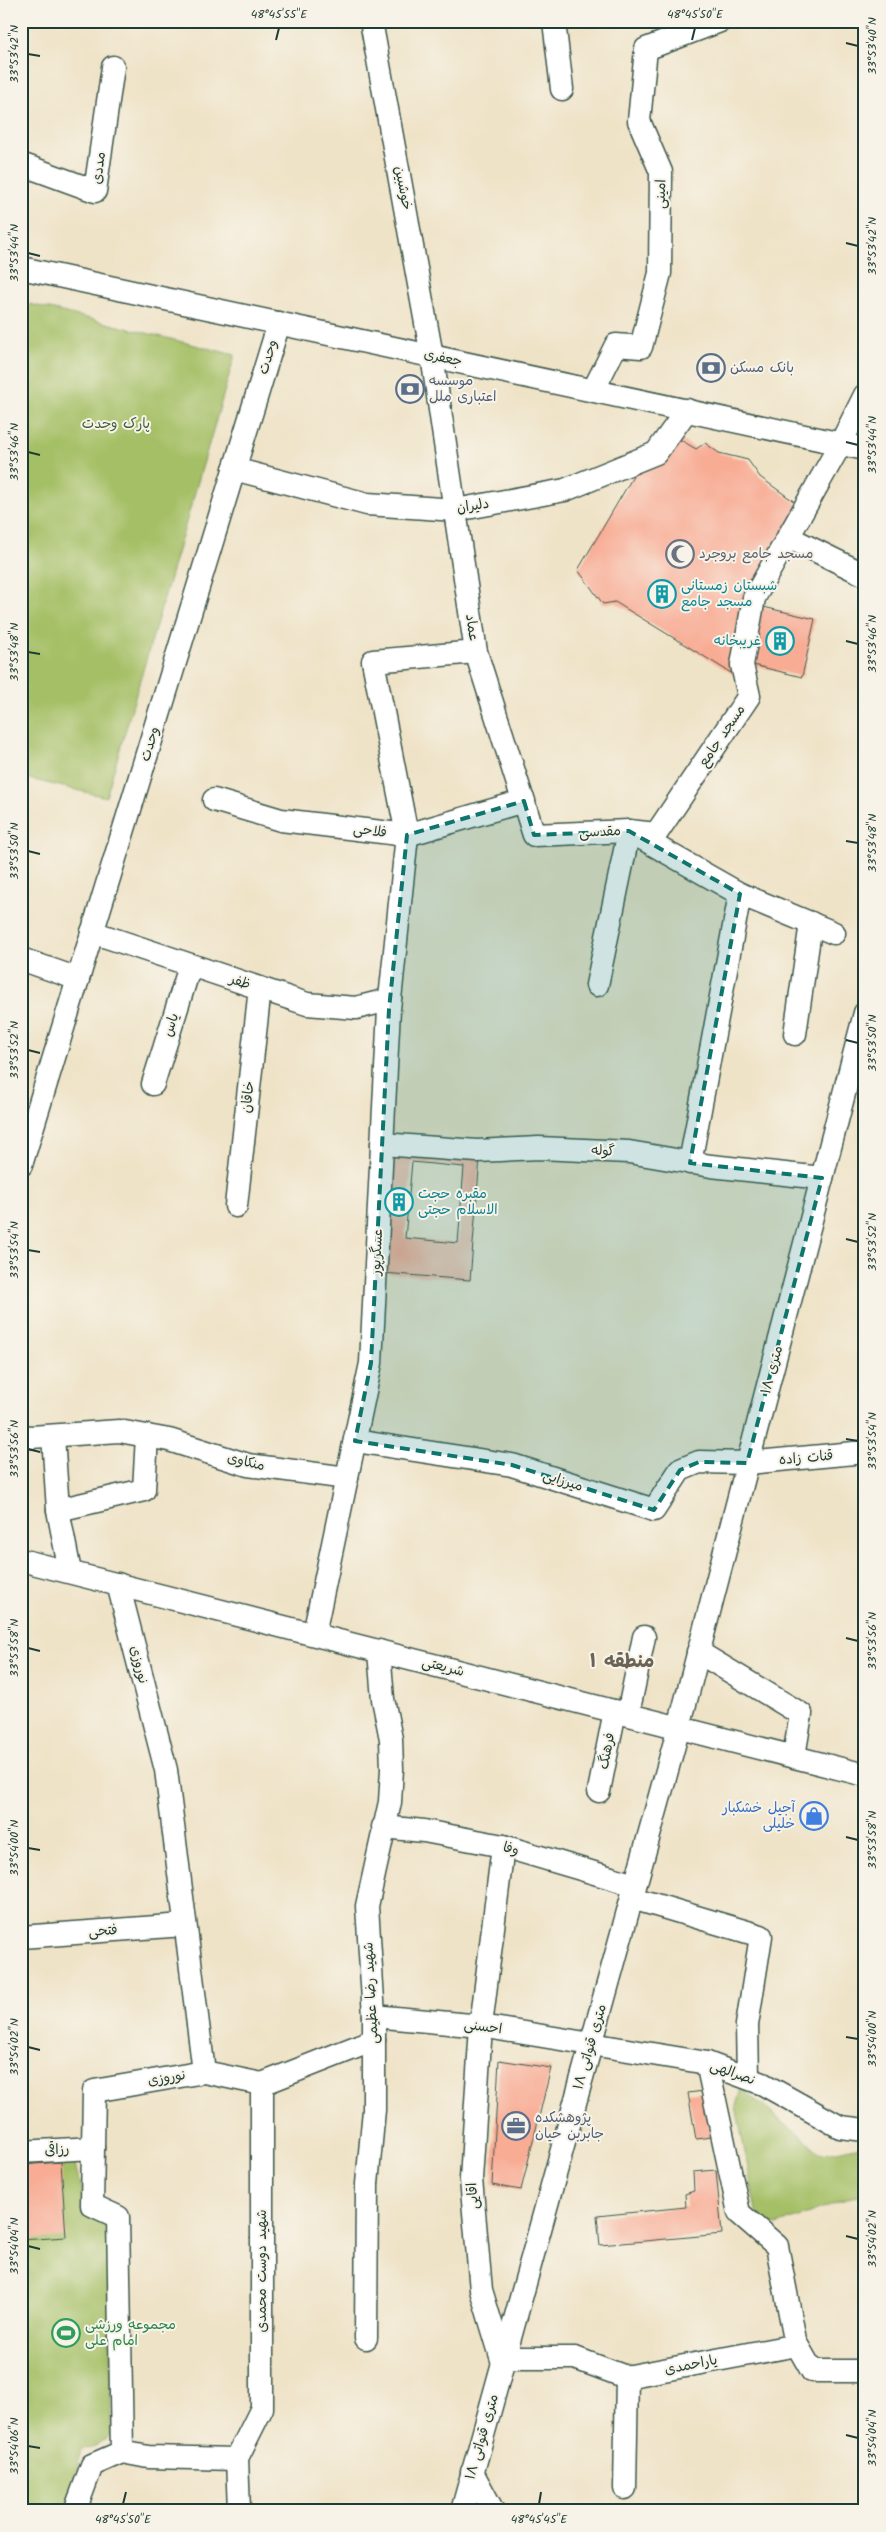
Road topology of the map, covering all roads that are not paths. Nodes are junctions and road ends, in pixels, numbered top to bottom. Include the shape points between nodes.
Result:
1 (372, 21) edge
2 (553, 21) edge
3 (720, 21) edge
4 (113, 67) dead end
5 (562, 89) dead end
6 (23, 169) edge
7 (21, 268) edge
8 (279, 323) junction
9 (432, 356) junction
10 (594, 389) junction
11 (865, 395) edge
12 (687, 410) junction
13 (841, 444) junction
14 (865, 449) edge
15 (234, 469) junction
16 (456, 510) junction
17 (788, 537) junction
18 (865, 574) edge
19 (476, 652) junction
20 (214, 800) dead end
21 (524, 802) junction
22 (629, 831) junction
23 (408, 835) junction
24 (740, 894) junction
25 (811, 924) junction
26 (92, 932) junction
27 (834, 933) dead end
28 (21, 959) edge
29 (190, 966) junction
30 (78, 979) junction
31 (597, 985) dead end
32 (260, 988) junction
33 (390, 997) junction
34 (865, 1013) edge
35 (795, 1034) dead end
36 (153, 1084) dead end
37 (382, 1144) junction
38 (690, 1163) junction
39 (21, 1165) edge
40 (822, 1178) junction
41 (236, 1206) dead end
42 (21, 1436) edge
43 (52, 1436) junction
44 (147, 1436) junction
45 (355, 1441) junction
46 (865, 1452) edge
47 (748, 1464) junction
48 (347, 1478) junction
49 (58, 1510) junction
50 (21, 1560) edge
51 (70, 1572) junction
52 (118, 1584) junction
53 (314, 1634) junction
54 (644, 1636) dead end
55 (379, 1651) junction
56 (698, 1652) junction
57 (622, 1713) junction
58 (679, 1728) junction
59 (794, 1756) junction
60 (865, 1775) edge
61 (599, 1791) dead end
62 (383, 1828) junction
63 (503, 1846) junction
64 (634, 1892) junction
65 (184, 1925) junction
66 (21, 1937) edge
67 (374, 2016) junction
68 (481, 2026) junction
69 (374, 2040) junction
70 (592, 2042) junction
71 (706, 2063) junction
72 (204, 2072) junction
73 (748, 2078) junction
74 (262, 2084) junction
75 (865, 2130) edge
76 (93, 2148) junction
77 (21, 2152) edge
78 (366, 2338) dead end
79 (796, 2345) junction
80 (503, 2360) junction
81 (865, 2371) edge
82 (627, 2376) junction
83 (122, 2452) junction
84 (237, 2459) junction
85 (472, 2472) junction
86 (625, 2488) dead end
87 (75, 2511) edge
88 (239, 2511) edge
89 (462, 2511) edge
90 (493, 2511) edge

1 - 9 street, خوشبین
2 - 5 street
3 - 10 street, امینی via 646,49 639,121 661,172 660,273 641,347 616,345
4 - 6 street, مددی via 96,191
7 - 8 street, جعفری
8 - 9 street, جعفری
8 - 15 street, وحدت
9 - 10 street, جعفری
9 - 16 street, عماد
10 - 12 street, جعفری
11 - 13 street, مسجد جامع
12 - 13 street, جعفری
12 - 16 street, دلیران via 656,453 565,490
13 - 14 street, جعفری
13 - 17 street, مسجد جامع
15 - 16 street, دلیران via 367,504
15 - 26 street, وحدت
16 - 19 street, عماد
17 - 18 street
17 - 22 street, مسجد جامع via 754,598 742,665 748,696 656,834
19 - 21 street, مقدسی
19 - 23 street, عماد via 373,661
20 - 23 street, فلاحی via 281,820
21 - 22 street, مقدسی via 534,835
21 - 23 street, فلاحی
22 - 24 street, مقدسی
22 - 31 street
23 - 33 street, عسگرپور
24 - 25 street, مقدسی
24 - 38 street
25 - 27 street, مقدسی
25 - 35 street
26 - 29 street, ظفر
26 - 30 street, وحدت
28 - 30 street
29 - 32 street, ظفر
29 - 36 street, یاس
30 - 39 street, وحدت
32 - 33 street, ظفر via 308,1004 356,1008
32 - 41 street, خاقان
33 - 37 street, عسگرپور
34 - 40 street, ۱۸ متری
37 - 38 street, گوله via 477,1151 539,1148 629,1152
37 - 45 street, عسگرپور via 372,1363
38 - 40 street, گوله
40 - 47 street, ۱۸ متری
42 - 43 street, منکاوی
43 - 44 street, منکاوی via 119,1431
43 - 49 street
44 - 48 street, منکاوی via 248,1464
44 - 49 street via 144,1490
45 - 47 street, میرزایی via 512,1465 654,1510 680,1470 699,1462
45 - 48 street, عسگرپور
46 - 47 street, قنات زاده
47 - 56 street, ۱۸ متری
48 - 53 street, عسگرپور
49 - 51 street
50 - 51 street, شریعتی
51 - 52 street, شریعتی
52 - 53 street, شریعتی
52 - 65 street, نوروزی via 166,1770
53 - 55 street, شریعتی
54 - 57 street, فرهنگ
55 - 57 street, شریعتی
55 - 62 street, شهید رضا عظیمی via 392,1768 390,1802
56 - 58 street, ۱۸ متری
56 - 59 street via 801,1714
57 - 58 street, شریعتی
57 - 61 street, فرهنگ
58 - 59 street, شریعتی
58 - 64 street, ۱۸ متری قنواتی
59 - 60 street, شریعتی
62 - 63 street, وفا via 424,1831
62 - 67 street, شهید رضا عظیمی via 367,1906
63 - 64 street, وفا
63 - 68 street, اقایی
64 - 70 street, ۱۸ متری قنواتی
64 - 73 street, وفا via 761,1936 747,2025
65 - 66 street, فتحی
65 - 72 street, نوروزی
67 - 68 street, احسنی
67 - 69 street, شهید رضا عظیمی
68 - 70 street, احسنی
68 - 80 street, اقایی via 471,2179 481,2290
69 - 74 street
69 - 78 street, شهید رضا عظیمی via 374,2110 367,2184
70 - 71 street, نصرالهی
70 - 80 street, ۱۸ متری قنواتی
71 - 73 street, نصرالهی
71 - 79 street via 739,2213 777,2246
72 - 74 street
72 - 76 street, نوروزی via 94,2090
73 - 75 street, نصرالهی via 840,2127
74 - 84 street, شهید دوست محمدی via 262,2408
76 - 77 street, رزاقی
76 - 83 street, نوروزی via 92,2205 118,2217
79 - 81 street via 812,2372
79 - 82 street, یاراحمدی
80 - 82 street, یاراحمدی via 575,2358
80 - 85 street, ۱۸ متری قنواتی
82 - 86 street
83 - 84 street via 148,2457
83 - 87 street via 92,2464
84 - 88 street, شهید دوست محمدی
85 - 89 street, ۱۸ متری قنواتی
85 - 90 street

